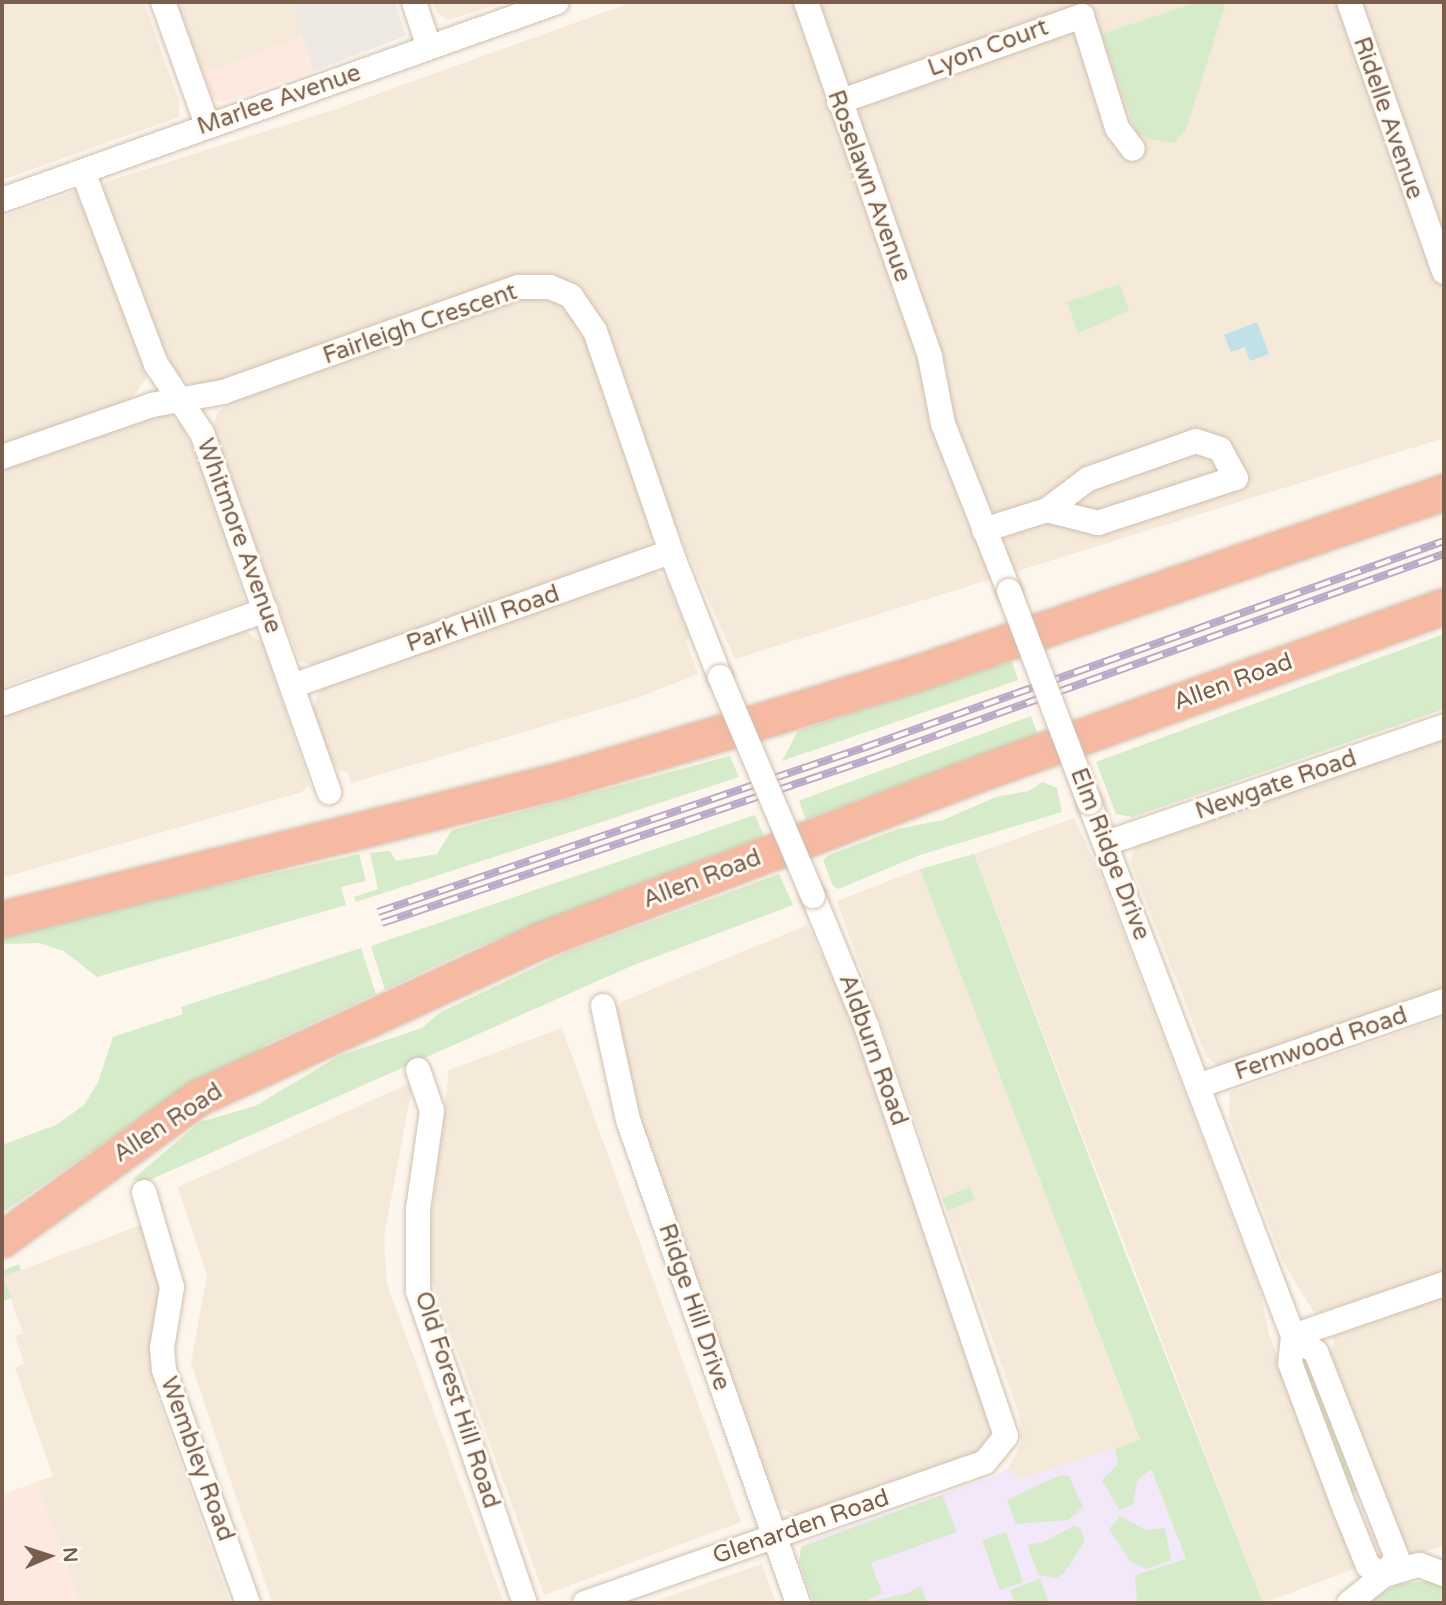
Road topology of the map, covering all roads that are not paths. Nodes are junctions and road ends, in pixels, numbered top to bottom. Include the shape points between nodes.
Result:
1 (163, 2) edge
2 (414, 2) edge
3 (557, 2) edge
4 (806, 2) edge
5 (1349, 2) edge
6 (429, 47) junction
7 (839, 102) junction
8 (207, 124) junction
9 (1133, 149) dead end
10 (83, 173) junction
11 (2, 200) edge
12 (1444, 272) edge
13 (933, 370) joint
14 (180, 401) junction
15 (2, 457) edge
16 (1444, 492) edge
17 (1047, 510) junction
18 (984, 530) junction
19 (671, 552) junction
20 (1444, 606) edge
21 (266, 610) junction
22 (719, 674) joint
23 (295, 685) junction
24 (2, 704) edge
25 (1444, 726) edge
26 (329, 792) dead end
27 (1107, 843) junction
28 (2, 919) edge
29 (1444, 1001) edge
30 (603, 1006) dead end
31 (418, 1070) dead end
32 (1198, 1086) junction
33 (144, 1192) dead end
34 (2, 1239) edge
35 (1444, 1284) edge
36 (1293, 1336) junction
37 (1006, 1436) joint
38 (1373, 1499) junction
39 (1345, 1509) junction
40 (775, 1535) junction
41 (1444, 1553) edge
42 (1420, 1565) junction
43 (1444, 1574) edge
44 (1384, 1575) junction
45 (248, 1603) edge
46 (525, 1603) edge
47 (585, 1603) edge
48 (798, 1603) edge
49 (1349, 1603) edge

1 - 8 street
2 - 6 street
3 - 6 street, Marlee Avenue
4 - 7 street, Roselawn Avenue
5 - 12 street, Ridelle Avenue
6 - 8 street, Marlee Avenue
7 - 9 street, Lyon Court via 1082,16 1116,128
7 - 13 street, Roselawn Avenue
8 - 10 street, Marlee Avenue
10 - 11 street, Marlee Avenue
10 - 14 street, Whitmore Avenue via 156,364
13 - 18 street, Elm Ridge Drive via 943,424
14 - 15 street, Fairleigh Crescent via 152,405
14 - 19 street, Fairleigh Crescent via 223,392 518,287 550,287 571,296 596,331
14 - 21 street, Whitmore Avenue via 202,433
16 - 28 highway via 914,674 721,733 561,780
17 - 17 street via 1088,479 1196,441 1220,449 1236,478 1098,523
17 - 18 street
18 - 27 street, Elm Ridge Drive, bridge
19 - 22 street, Fairleigh Crescent
19 - 23 street, Park Hill Road
20 - 34 highway, Allen Road via 986,771 541,940 199,1097
21 - 23 street, Whitmore Avenue
21 - 24 street
22 - 37 street, Aldburn Road, bridge via 866,1025
23 - 26 street, Whitmore Avenue
25 - 27 street, Newgate Road
27 - 32 street, Elm Ridge Drive
29 - 32 street, Fernwood Road
30 - 40 street, Ridge Hill Drive via 628,1120
31 - 46 street, Old Forest Hill Road via 432,1111 418,1209 418,1291
32 - 36 street, Elm Ridge Drive
33 - 45 street, Wembley Road via 172,1287 162,1348 164,1370
35 - 36 street
36 - 38 street, Elm Ridge Drive via 1316,1352
36 - 39 street, Elm Ridge Drive via 1290,1363
37 - 40 street, Glenarden Road via 985,1462
38 - 39 street
38 - 44 street, Elm Ridge Drive via 1397,1558
39 - 44 street, Elm Ridge Drive via 1368,1566
40 - 47 street, Glenarden Road
40 - 48 street, Ridge Hill Drive
41 - 42 street
42 - 43 street
42 - 44 street
44 - 49 street

